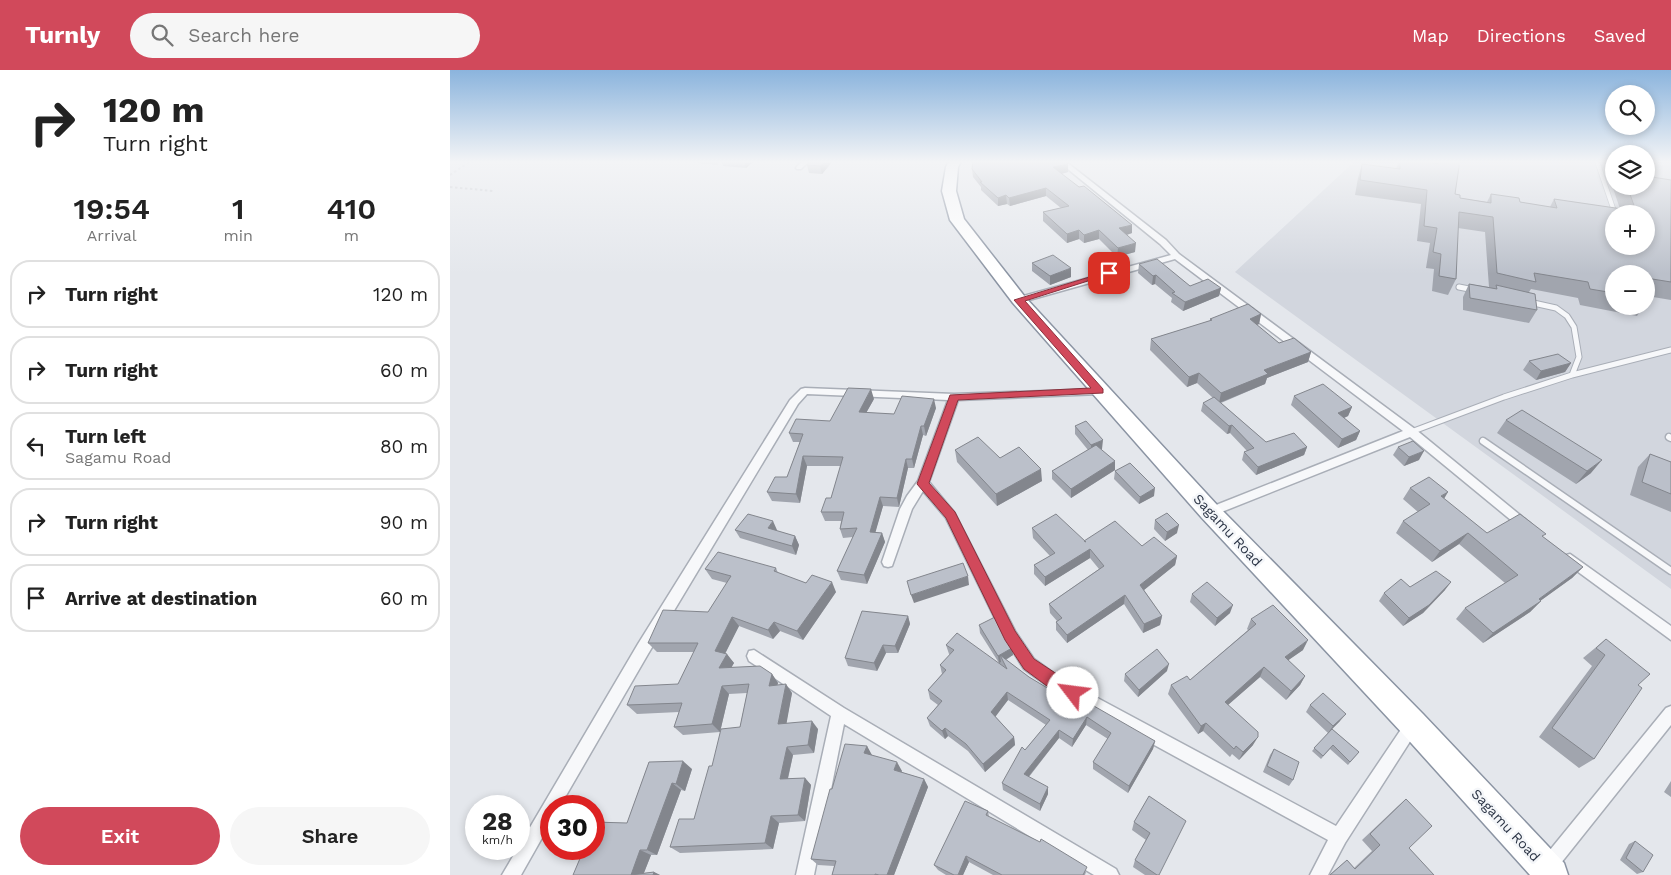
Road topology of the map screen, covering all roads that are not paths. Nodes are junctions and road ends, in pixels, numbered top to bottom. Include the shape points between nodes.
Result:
1 (951, 199) edge
2 (1109, 199) edge
3 (1176, 256) junction
4 (1459, 287) dead end
5 (1478, 291) edge
6 (1019, 300) junction
7 (1527, 302) edge
8 (1671, 350) edge
9 (1572, 375) junction
10 (1100, 391) junction
11 (954, 397) junction
12 (1411, 432) junction
13 (1482, 441) dead end
14 (923, 484) junction
15 (1210, 512) junction
16 (1540, 536) edge
17 (1562, 554) edge
18 (888, 562) dead end
19 (1671, 571) edge
20 (1671, 634) edge
21 (754, 656) dead end
22 (839, 712) junction
23 (1671, 712) edge
24 (1413, 724) junction
25 (1339, 837) junction
26 (1549, 872) edge
27 (511, 875) edge
28 (804, 875) edge
29 (1110, 875) edge
30 (1319, 875) edge

1 - 6 highway, Sagamu Road via 957,220
2 - 3 street via 1164,242
3 - 6 street
3 - 12 street
4 - 5 lane
6 - 10 highway, Sagamu Road
7 - 9 lane via 1556,308 1574,327 1580,357
8 - 9 lane
9 - 12 lane
10 - 11 street
10 - 15 highway, Sagamu Road
11 - 14 street
11 - 27 street via 812,390 799,396 643,649
12 - 15 street
12 - 16 street
13 - 19 lane
14 - 18 street via 911,500
14 - 25 street via 950,515 1010,635 1029,664 1056,684
15 - 24 highway, Sagamu Road
17 - 20 street
21 - 22 street
22 - 28 street
22 - 29 street
23 - 26 street
24 - 25 street
24 - 26 highway, Sagamu Road
25 - 30 street

